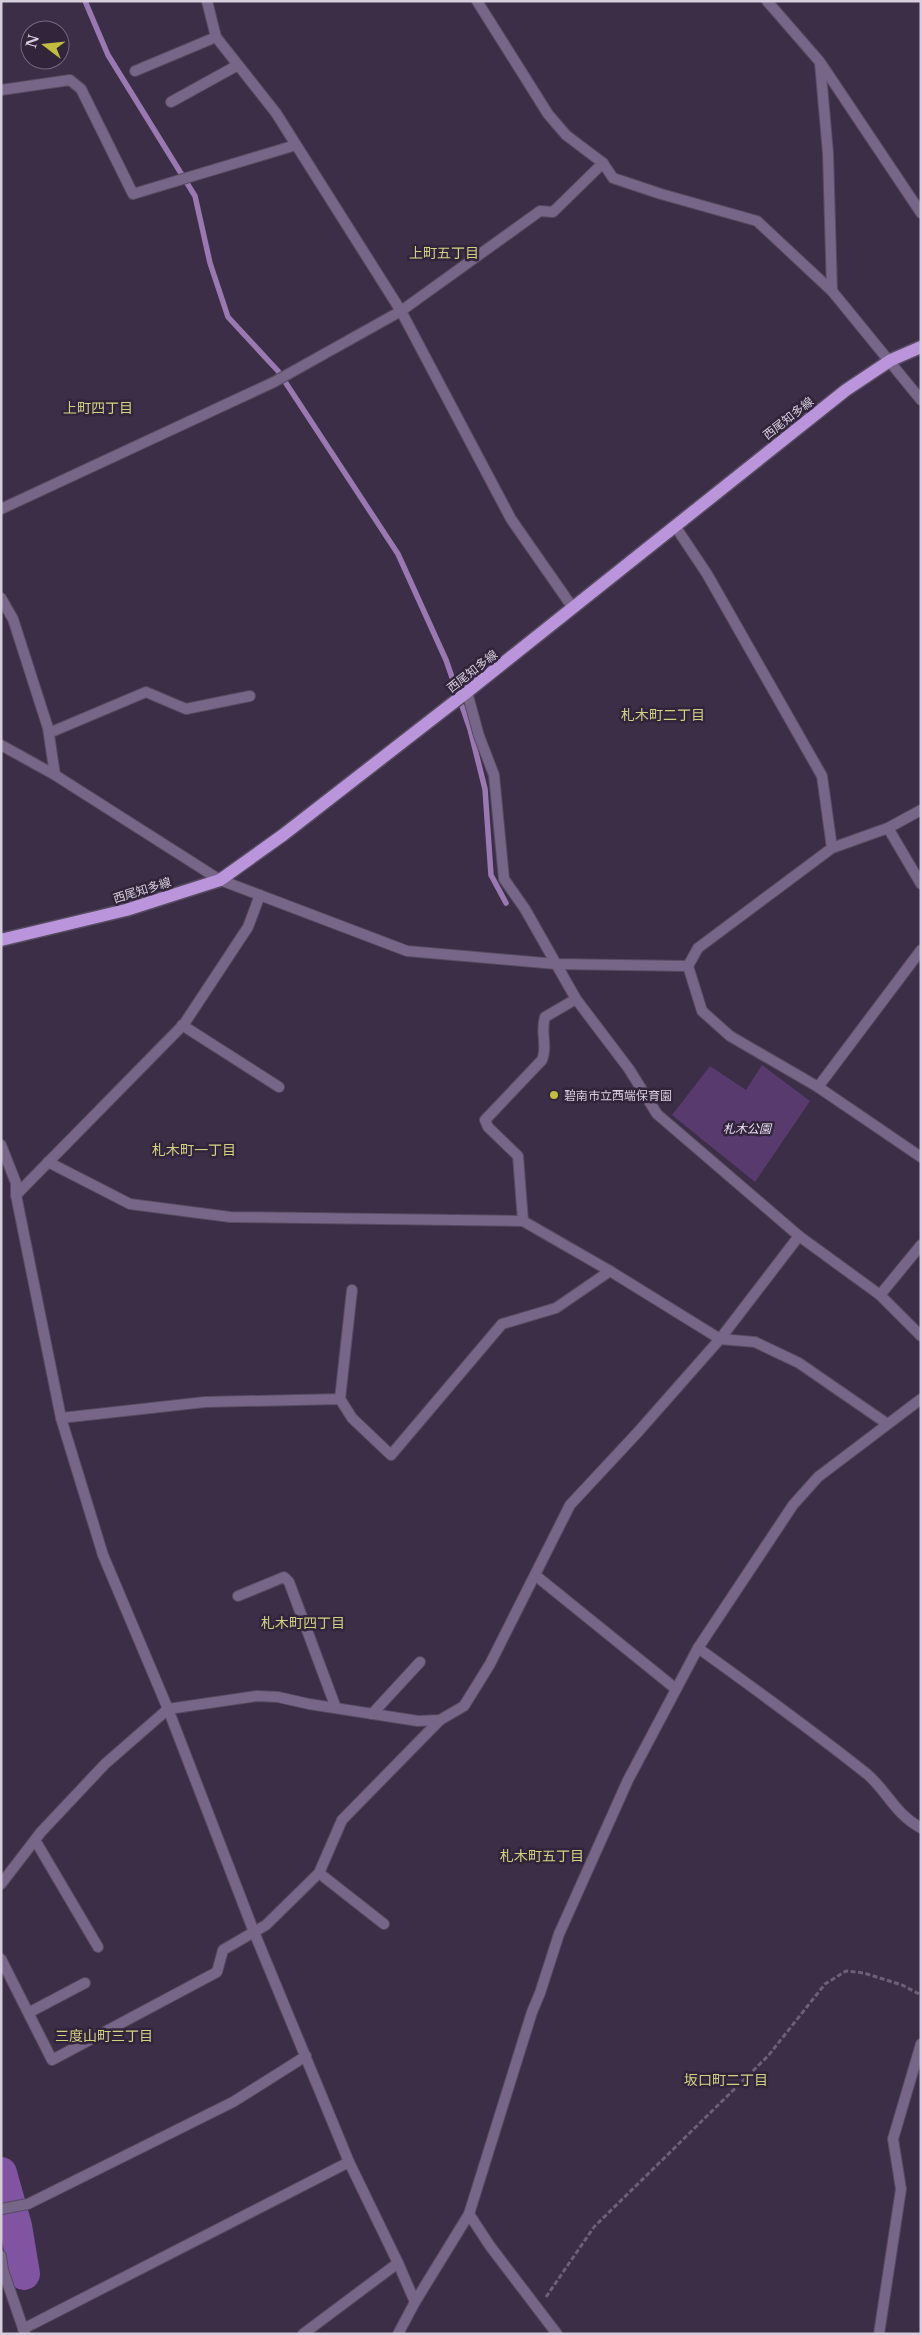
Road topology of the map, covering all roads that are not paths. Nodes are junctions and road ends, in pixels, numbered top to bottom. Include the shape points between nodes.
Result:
1 (208, 1) edge
2 (477, 1) edge
3 (767, 1) edge
4 (216, 37) junction
5 (820, 62) junction
6 (238, 65) junction
7 (135, 71) dead end
8 (1, 90) edge
9 (171, 102) dead end
10 (296, 145) junction
11 (604, 163) junction
12 (921, 213) edge
13 (832, 291) junction
14 (400, 311) junction
15 (921, 347) edge
16 (891, 360) junction
17 (921, 400) edge
18 (1, 509) edge
19 (675, 526) junction
20 (1, 598) edge
21 (573, 608) junction
22 (467, 692) junction
23 (250, 696) dead end
24 (49, 733) junction
25 (1, 745) edge
26 (55, 775) junction
27 (921, 810) edge
28 (888, 828) junction
29 (832, 848) junction
30 (220, 880) junction
31 (921, 884) edge
32 (260, 895) junction
33 (1, 940) edge
34 (921, 950) edge
35 (556, 964) junction
36 (688, 966) junction
37 (576, 998) junction
38 (182, 1025) junction
39 (280, 1087) dead end
40 (818, 1087) junction
41 (1, 1145) edge
42 (921, 1157) edge
43 (48, 1162) junction
44 (16, 1195) junction
45 (523, 1221) junction
46 (799, 1236) junction
47 (921, 1245) edge
48 (610, 1271) junction
49 (352, 1290) dead end
50 (880, 1295) junction
51 (921, 1336) edge
52 (720, 1338) junction
53 (340, 1399) junction
54 (921, 1399) edge
55 (61, 1418) junction
56 (886, 1423) junction
57 (535, 1575) junction
58 (238, 1596) dead end
59 (698, 1648) junction
60 (420, 1662) dead end
61 (676, 1689) junction
62 (336, 1708) junction
63 (168, 1709) junction
64 (372, 1714) junction
65 (440, 1720) junction
66 (921, 1828) edge
67 (35, 1840) junction
68 (319, 1873) junction
69 (1, 1884) edge
70 (384, 1924) dead end
71 (254, 1932) junction
72 (98, 1947) dead end
73 (1, 1959) edge
74 (85, 1983) dead end
75 (30, 2012) junction
76 (921, 2044) edge
77 (306, 2056) junction
78 (349, 2162) junction
79 (1, 2209) edge
80 (469, 2214) junction
81 (1, 2256) edge
82 (398, 2263) junction
83 (4, 2281) edge
84 (414, 2302) junction
85 (24, 2331) edge
86 (303, 2334) edge
87 (398, 2334) edge
88 (557, 2334) edge
89 (878, 2334) edge

1 - 4 street
2 - 11 street via 548,114 566,135
3 - 5 street
4 - 6 street
4 - 7 street
5 - 12 street
5 - 13 street via 828,153
6 - 9 street
6 - 10 street via 276,113
8 - 10 street via 70,80 81,89 133,194
10 - 14 street
11 - 13 street via 613,178 757,221
11 - 14 street via 553,212 540,211
13 - 16 street
14 - 18 street via 274,382
14 - 21 street via 511,519
15 - 16 main road, 西尾知多線
16 - 17 street
16 - 19 main road, 西尾知多線 via 846,390
19 - 21 main road, 西尾知多線
19 - 29 street via 707,574 822,776
20 - 24 street via 13,619
21 - 22 main road, 西尾知多線
22 - 30 main road, 西尾知多線
22 - 35 street via 494,775 504,879
23 - 24 street via 186,709 146,692
24 - 26 street
25 - 26 street
26 - 30 street
27 - 28 street
28 - 29 street
28 - 31 street
29 - 36 street via 698,948
30 - 32 street
30 - 33 main road, 西尾知多線 via 126,910
32 - 35 street via 408,951
32 - 38 street via 248,927
34 - 40 street
35 - 36 street
35 - 37 street
36 - 40 street via 702,1012 730,1036
37 - 45 street via 545,1017 542,1024 546,1051 542,1060 485,1120 488,1127 518,1156
37 - 46 street via 629,1069 657,1114
38 - 39 street
38 - 43 street
40 - 42 street
41 - 44 street via 16,1183
43 - 44 street
43 - 45 street via 130,1204 230,1217
44 - 55 street
45 - 48 street
46 - 50 street
46 - 52 street
47 - 50 street
48 - 52 street
48 - 53 street via 556,1308 502,1324 391,1455 352,1418
49 - 53 street
50 - 51 street
52 - 56 street via 755,1342 799,1363
52 - 57 street via 570,1505
53 - 55 street via 205,1402
54 - 56 street
55 - 63 street via 102,1555
56 - 59 street via 818,1477 793,1505
57 - 61 street
57 - 65 street via 490,1664 464,1706
58 - 62 street via 284,1577 289,1582
59 - 61 street
59 - 66 street via 869,1776 892,1805
60 - 64 street
61 - 80 street via 628,1780 559,1934
62 - 63 street via 257,1696
62 - 64 street
63 - 67 street via 105,1764
63 - 71 street
64 - 65 street via 418,1721
65 - 68 street via 342,1820
67 - 69 street
67 - 72 street
68 - 70 street
68 - 71 street via 266,1925
71 - 75 street via 224,1950 217,1972 52,2060
71 - 77 street
73 - 75 street
74 - 75 street
76 - 89 street via 893,2138 901,2189
77 - 78 street
77 - 79 street via 233,2102 28,2204
78 - 82 street
78 - 85 street
80 - 84 street
80 - 88 street
81 - 83 street
82 - 84 street
82 - 86 street
83 - 85 street
84 - 87 street

